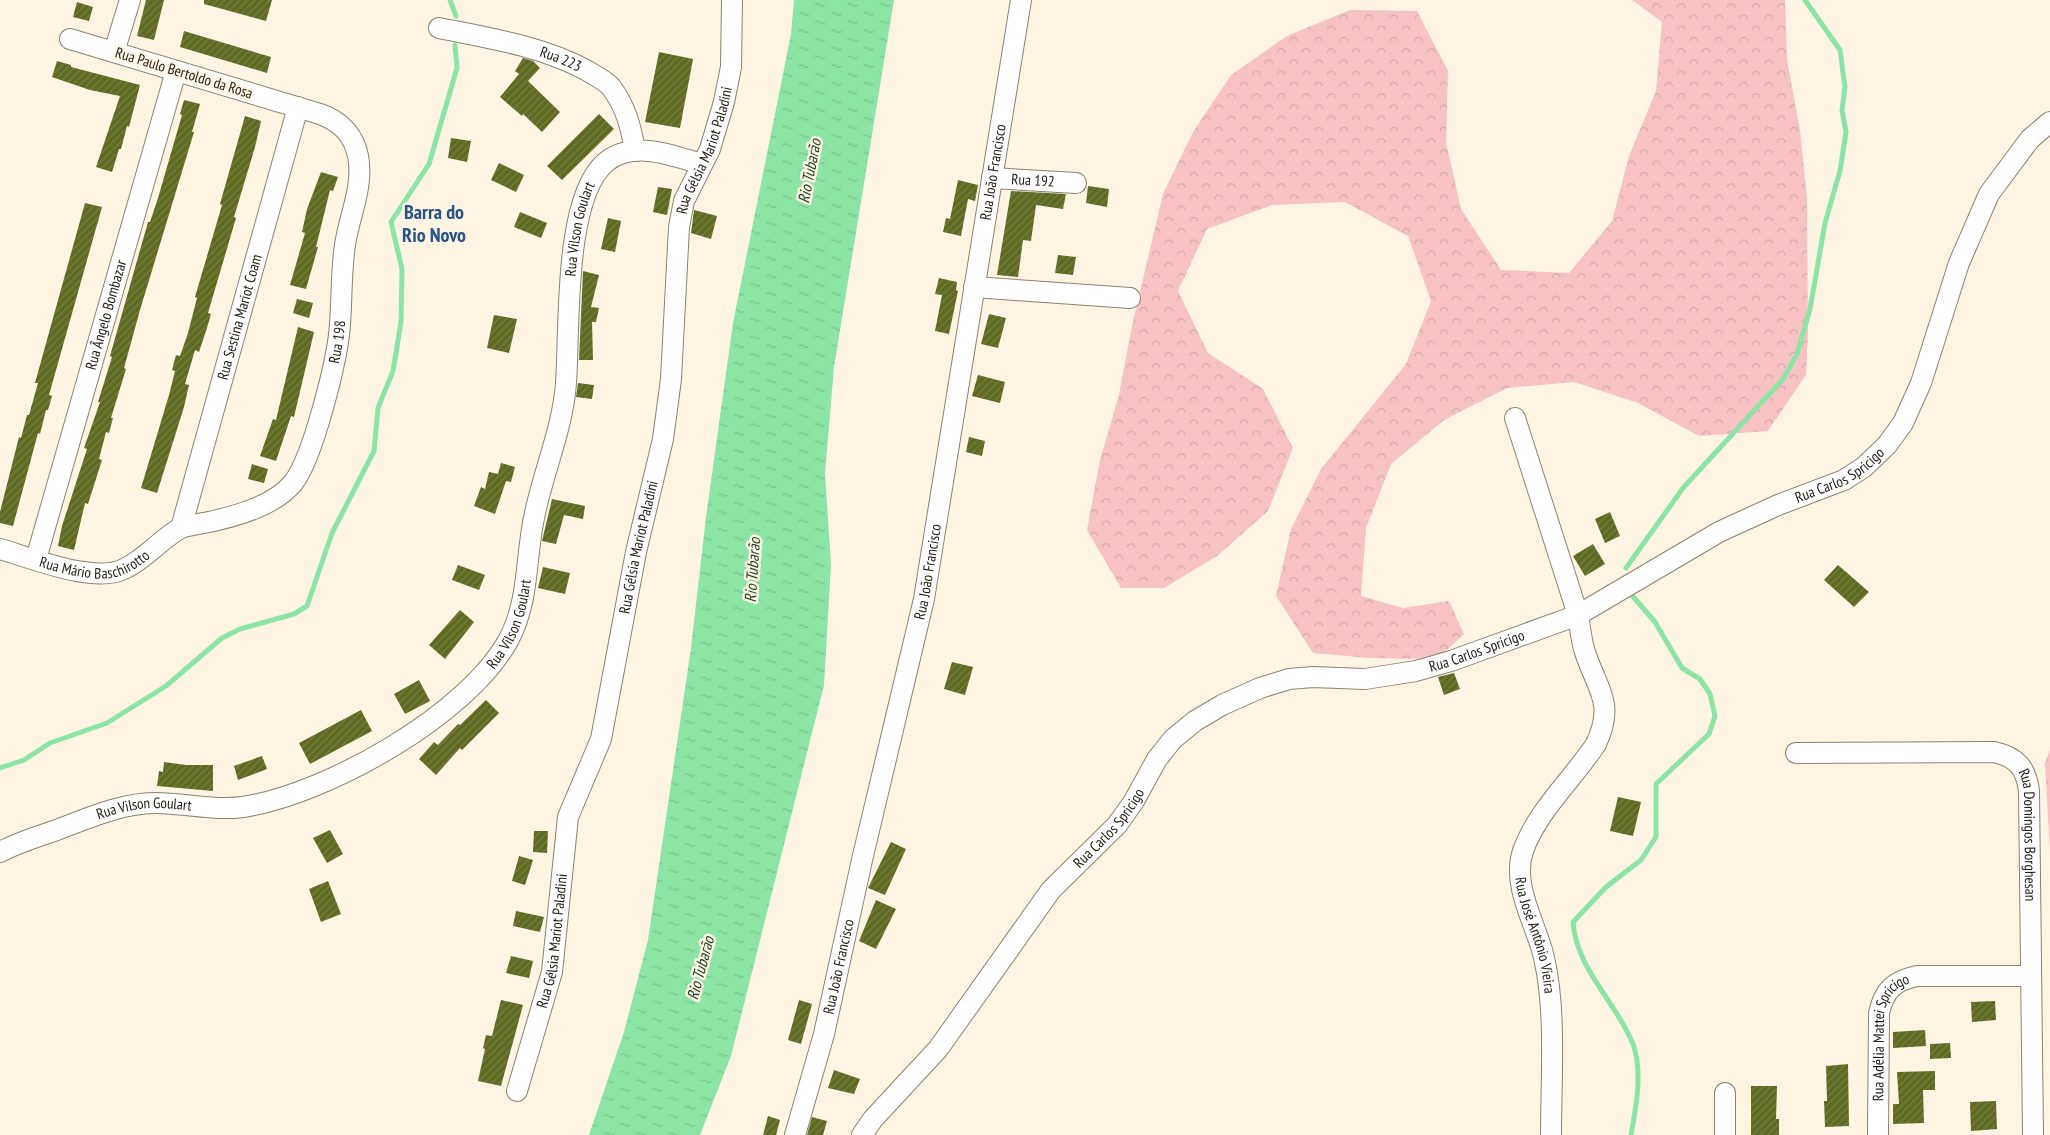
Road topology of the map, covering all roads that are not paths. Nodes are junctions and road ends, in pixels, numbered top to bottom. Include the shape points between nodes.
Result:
1 (130, 0) edge
2 (732, 0) edge
3 (1021, 0) edge
4 (439, 28) dead end
5 (70, 39) dead end
6 (114, 52) junction
7 (176, 71) junction
8 (298, 107) junction
9 (2050, 122) edge
10 (635, 151) junction
11 (701, 164) junction
12 (992, 178) junction
13 (1076, 183) dead end
14 (974, 287) junction
15 (1130, 298) dead end
16 (1515, 418) dead end
17 (181, 528) junction
18 (0, 549) edge
19 (36, 559) junction
20 (1578, 615) junction
21 (1796, 752) dead end
22 (4, 850) edge
23 (2031, 976) junction
24 (517, 1091) dead end
25 (1725, 1093) dead end
26 (795, 1135) edge
27 (862, 1135) edge
28 (1551, 1135) edge
29 (1725, 1135) edge
30 (1878, 1135) edge
31 (2033, 1135) edge

1 - 6 street
2 - 11 street, Rua Gélsia Mariot Paladini via 731,68 717,132
3 - 12 street, Rua João Francisco
4 - 10 street, Rua 223 via 534,49 568,61 596,76 610,85 621,102 629,119
5 - 6 street, Rua Paulo Bertoldo da Rosa
6 - 7 street, Rua Paulo Bertoldo da Rosa
7 - 8 street, Rua Paulo Bertoldo da Rosa
7 - 19 street, Rua Ângelo Bombazar
8 - 17 street, Rua Sestina Mariot Coam
8 - 17 street, Rua 198 via 341,124 355,144 360,169 345,243 338,340 318,421 306,461 291,485 245,512
9 - 20 street, Rua Carlos Spricigo via 2030,138 1989,194 1959,263 1921,383 1903,424 1887,445 1864,467 1844,480 1719,532
10 - 11 street, Rua Vilson Goulart via 674,156
10 - 22 street, Rua Vilson Goulart via 618,155 598,171 582,207 569,286 563,404 534,517 520,612 509,638 490,666 451,703 397,742 318,784 289,795 240,807 132,805 86,818
11 - 24 street, Rua Gélsia Mariot Paladini via 684,201 679,227 671,379 663,439 636,552 601,739 568,818 552,972
12 - 13 street, Rua 192
12 - 14 street, Rua João Francisco
14 - 15 street
14 - 26 street, Rua João Francisco via 916,640 860,868 824,1034
16 - 20 street, Rua José Antônio Vieira
17 - 19 street, Rua Mário Baschirotto via 137,561 114,573 94,574
18 - 19 street, Rua Mário Baschirotto
20 - 27 street, Rua Carlos Spricigo via 1451,662 1416,671 1365,679 1289,679 1237,698 1195,721 1173,739 1157,759 1118,825 1051,890 938,1049
20 - 28 street, Rua José Antônio Vieira via 1583,647 1605,704 1606,715 1602,731 1585,761 1531,833 1522,853 1520,876 1547,972
21 - 23 street, Rua Domingos Borghesan via 1994,752 2016,759 2025,772 2029,791
23 - 30 street, Rua Adélia Mattei Spricigo via 1916,976 1891,986 1882,998 1879,1013
23 - 31 street, Rua Domingos Borghesan
25 - 29 street

